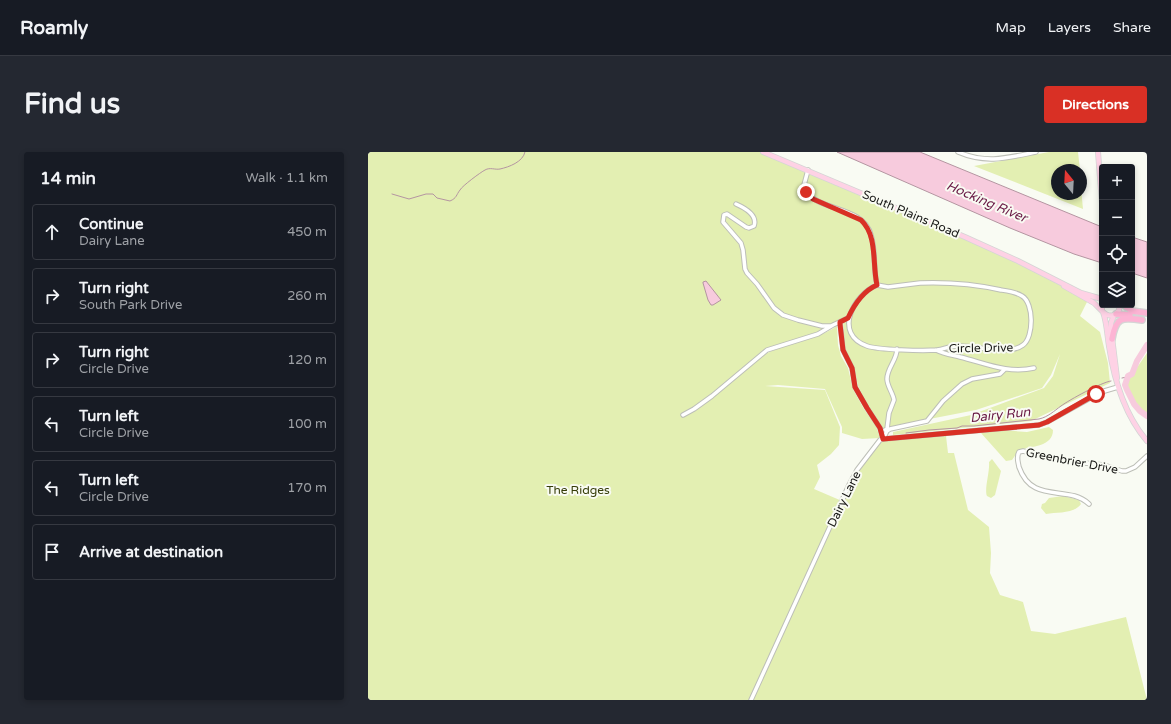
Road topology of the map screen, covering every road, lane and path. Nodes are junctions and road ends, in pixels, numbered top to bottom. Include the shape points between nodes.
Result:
1 (763, 152) edge
2 (958, 152) edge
3 (1036, 152) edge
4 (1098, 152) edge
5 (808, 170) junction
6 (1102, 200) edge
7 (736, 204) dead end
8 (1058, 281) junction
9 (877, 285) junction
10 (1099, 300) edge
11 (1103, 308) edge
12 (1120, 308) edge
13 (1128, 308) edge
14 (1103, 312) junction
15 (1147, 313) edge
16 (1115, 314) junction
17 (848, 318) junction
18 (1144, 320) edge
19 (840, 322) junction
20 (831, 326) junction
21 (1112, 339) junction
22 (897, 349) junction
23 (935, 350) junction
24 (1034, 368) dead end
25 (1005, 369) junction
26 (1117, 380) junction
27 (1118, 387) junction
28 (683, 415) dead end
29 (883, 439) junction
30 (1147, 441) edge
31 (1147, 456) edge
32 (1089, 504) dead end
33 (751, 700) edge

1 - 5 main road, South Plains Road
2 - 3 street via 994,160
4 - 6 main road
5 - 8 main road, South Plains Road via 1018,261
5 - 9 street via 804,185 807,194 817,201 857,217 866,225 872,236
7 - 20 street via 752,215 754,226 746,227 727,214 724,215 723,222 742,243 746,271 768,301 783,314 812,324
8 - 10 main road, South Plains Road
8 - 14 main road, South Plains Road via 1096,304
9 - 17 street via 863,294
9 - 23 street, Circle Drive via 888,287 925,283 968,284 1010,292 1023,296 1028,302 1030,331 1027,340 1020,347 1003,350 956,346
11 - 14 main road
12 - 16 main road
13 - 15 highway
14 - 16 main road via 1109,316
14 - 26 main road
16 - 18 highway
16 - 21 main road via 1111,326
17 - 19 street
17 - 22 street, Circle Drive via 850,333 858,342 870,347
18 - 21 highway via 1120,319 1115,326
19 - 20 street
19 - 29 street via 843,350 852,368 855,387 880,428
20 - 28 street via 818,334 767,350 712,396
21 - 26 main road
22 - 23 street, Circle Drive
22 - 29 street via 887,376 894,400
23 - 25 street
24 - 25 street
25 - 29 street, Dairy Lane via 1000,374 966,381 943,401 927,421 890,428
26 - 27 main road
27 - 29 street via 1101,392 1039,425
27 - 30 main road via 1130,417
29 - 33 street, Dairy Lane via 878,442 851,480
31 - 32 street, Greenbrier Drive via 1126,471 1104,465 1019,452 1017,457 1020,468 1029,484 1080,498

